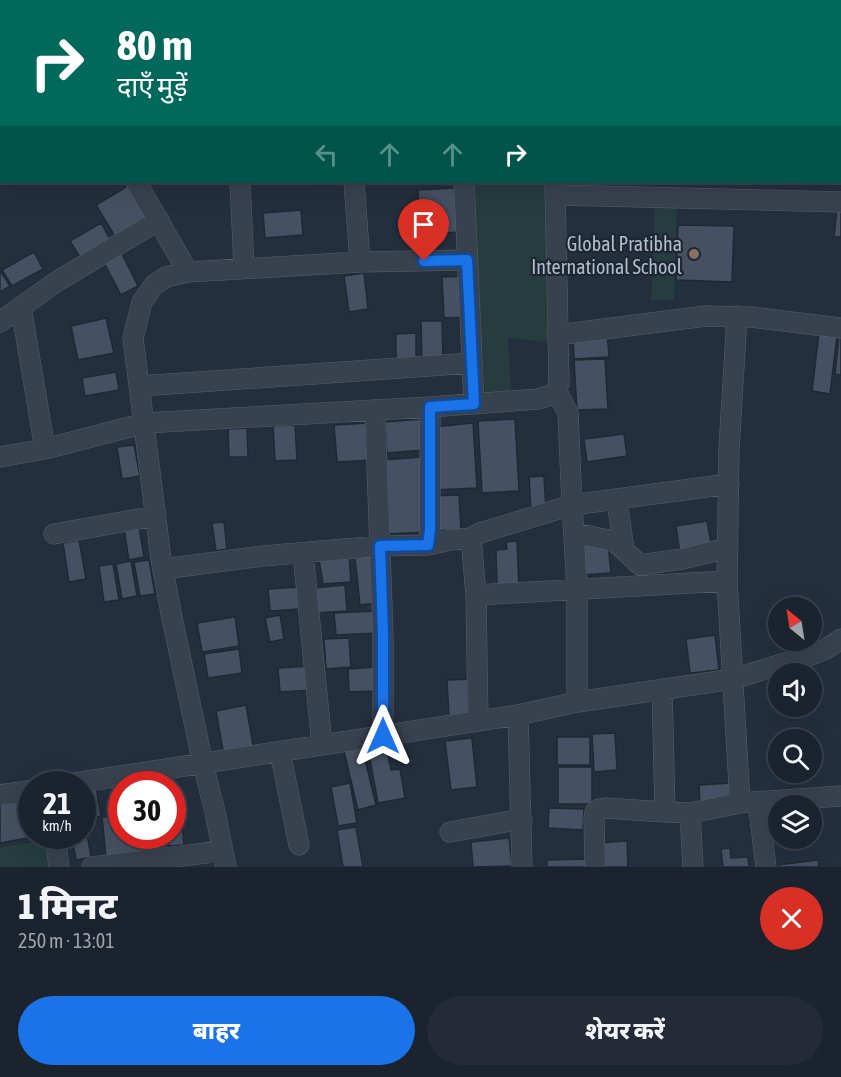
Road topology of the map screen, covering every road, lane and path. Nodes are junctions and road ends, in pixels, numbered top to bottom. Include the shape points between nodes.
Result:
1 (137, 183) edge
2 (240, 183) edge
3 (354, 183) edge
4 (464, 183) edge
5 (555, 188) edge
6 (841, 202) edge
7 (159, 220) junction
8 (467, 260) junction
9 (360, 262) junction
10 (244, 268) junction
11 (188, 272) junction
12 (21, 308) junction
13 (737, 316) junction
14 (0, 322) edge
15 (841, 328) edge
16 (557, 335) junction
17 (472, 363) junction
18 (140, 386) junction
19 (556, 390) junction
20 (474, 404) junction
21 (430, 407) junction
22 (375, 410) junction
23 (145, 423) junction
24 (45, 449) junction
25 (0, 457) edge
26 (729, 484) junction
27 (617, 500) junction
28 (573, 505) junction
29 (156, 516) junction
30 (54, 534) dead end
31 (574, 534) junction
32 (471, 538) junction
33 (428, 545) junction
34 (380, 546) junction
35 (728, 548) junction
36 (624, 550) junction
37 (303, 553) junction
38 (163, 569) junction
39 (727, 581) junction
40 (577, 590) junction
41 (476, 595) junction
42 (841, 639) edge
43 (733, 679) junction
44 (662, 689) junction
45 (578, 702) junction
46 (518, 715) junction
47 (478, 721) junction
48 (383, 736) junction
49 (322, 745) junction
50 (280, 752) junction
51 (203, 764) junction
52 (96, 780) edge
53 (18, 792) edge
54 (0, 795) edge
55 (841, 796) edge
56 (749, 803) junction
57 (665, 812) junction
58 (690, 813) junction
59 (522, 819) junction
60 (450, 832) dead end
61 (299, 846) dead end
62 (57, 849) edge
63 (224, 859) edge
64 (59, 867) edge
65 (92, 867) edge
66 (522, 867) edge
67 (595, 867) edge
68 (693, 867) edge
69 (766, 867) edge

1 - 7 street
2 - 10 street
3 - 9 street
4 - 8 street
5 - 6 street
5 - 16 street
7 - 11 street
7 - 12 street via 56,282
8 - 9 street
8 - 17 street
9 - 10 street
10 - 11 street
11 - 18 street via 166,277 154,285 142,302 133,338
12 - 14 street
12 - 24 street
13 - 15 street
13 - 16 street via 693,317
13 - 26 street
16 - 19 street
17 - 18 street
17 - 20 street
18 - 23 street
19 - 20 street via 539,399
19 - 28 street via 568,414
20 - 21 street
21 - 22 street
21 - 33 street
22 - 23 street
22 - 34 street
23 - 24 street
23 - 29 street
24 - 25 street
26 - 27 street
26 - 35 street
27 - 28 street
27 - 36 street
28 - 31 street
28 - 32 street
29 - 30 street
29 - 38 street
31 - 36 street via 614,541
31 - 40 street
32 - 33 street
32 - 41 street
33 - 34 street
34 - 37 street
34 - 48 street
35 - 36 street via 640,565
35 - 39 street
37 - 38 street
37 - 49 street
38 - 51 street
39 - 40 street
39 - 43 street
40 - 41 street
40 - 45 street
41 - 47 street
42 - 43 street via 811,655
43 - 44 street
43 - 56 street
44 - 45 street
44 - 57 street
45 - 46 street
46 - 47 street
46 - 59 street
47 - 48 street
48 - 49 street
49 - 50 street
50 - 51 street
50 - 61 street
51 - 52 street
51 - 63 street
53 - 54 street
55 - 56 street
56 - 58 street
56 - 69 street
57 - 58 street
57 - 67 street via 605,808 595,812
58 - 68 street
59 - 60 street
59 - 66 street
62 - 64 street
63 - 65 street

